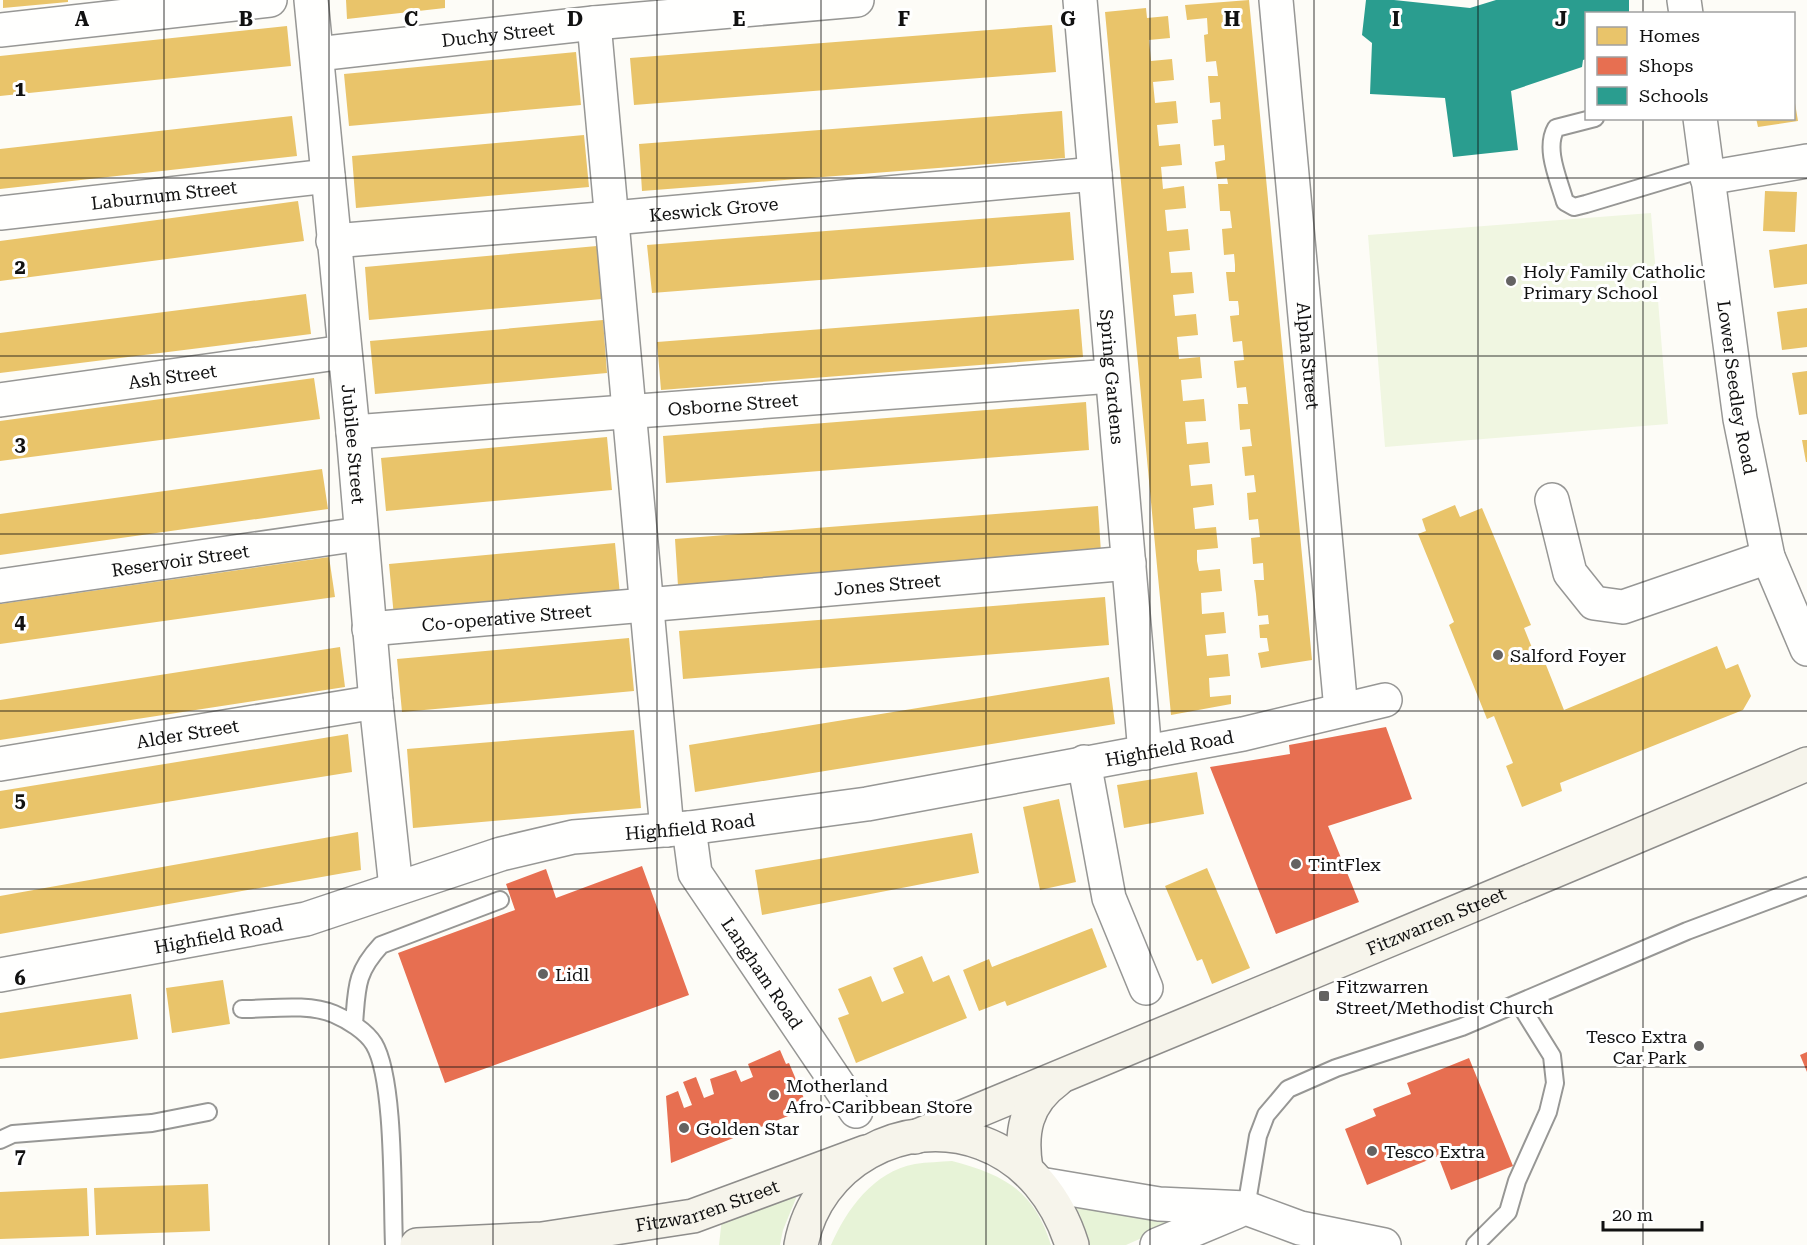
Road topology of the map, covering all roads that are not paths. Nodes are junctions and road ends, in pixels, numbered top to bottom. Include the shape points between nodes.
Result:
1 (270, 0) edge
2 (311, 0) edge
3 (857, 0) edge
4 (1080, 0) edge
5 (1276, 0) edge
6 (594, 23) junction
7 (0, 30) edge
8 (317, 54) junction
9 (1587, 120) edge
10 (1700, 120) edge
11 (1807, 161) edge
12 (1707, 173) junction
13 (1095, 174) junction
14 (328, 176) junction
15 (0, 213) edge
16 (613, 218) junction
17 (333, 241) junction
18 (344, 352) junction
19 (1112, 376) junction
20 (0, 400) edge
21 (630, 410) junction
22 (353, 432) junction
23 (1552, 500) dead end
24 (360, 534) junction
25 (1768, 557) junction
26 (1129, 563) junction
27 (0, 586) edge
28 (646, 607) junction
29 (369, 629) junction
30 (1807, 648) edge
31 (1385, 700) dead end
32 (376, 702) junction
33 (1341, 710) junction
34 (1145, 753) junction
35 (1084, 762) junction
36 (0, 764) edge
37 (1807, 764) edge
38 (678, 829) junction
39 (1807, 886) edge
40 (396, 888) junction
41 (501, 900) dead end
42 (0, 975) edge
43 (1146, 988) dead end
44 (1519, 1003) junction
45 (242, 1009) dead end
46 (354, 1024) junction
47 (1063, 1075) junction
48 (856, 1111) dead end
49 (208, 1112) dead end
50 (915, 1137) junction
51 (0, 1140) edge
52 (866, 1152) junction
53 (1033, 1176) junction
54 (1246, 1208) junction
55 (542, 1239) junction
56 (394, 1245) edge
57 (417, 1245) edge
58 (654, 1245) edge
59 (801, 1245) edge
60 (1072, 1245) edge
61 (1157, 1245) edge
62 (1384, 1245) edge
63 (1475, 1245) edge

1 - 7 street
2 - 8 street, Jubilee Street
3 - 6 street, Duchy Street
4 - 13 street, Spring Gardens
5 - 33 street, Alpha Street
6 - 8 street, Duchy Street
6 - 16 street, Langham Road
8 - 14 street, Jubilee Street
9 - 12 lane via 1556,128 1550,147 1565,202 1574,207
10 - 12 street, Lower Seedley Road
11 - 12 street
12 - 25 street, Lower Seedley Road via 1740,419
13 - 16 street, Keswick Grove
13 - 19 street, Spring Gardens
14 - 15 street, Laburnum Street
14 - 17 street, Jubilee Street
16 - 17 street, Keswick Grove
16 - 21 street, Langham Road
17 - 18 street, Jubilee Street
18 - 20 street, Ash Street
18 - 22 street, Jubilee Street
19 - 21 street, Osborne Street
19 - 26 street, Spring Gardens
21 - 22 street, Osborne Street
21 - 28 street, Langham Road
22 - 24 street, Jubilee Street
23 - 25 street via 1570,573 1594,603 1623,607
24 - 27 street, Reservoir Street
24 - 29 street, Jubilee Street
25 - 30 street, Lower Seedley Road
26 - 28 street, Jones Street
26 - 34 street, Spring Gardens
28 - 29 street, Co-operative Street
28 - 38 street, Langham Road via 662,780
29 - 32 street, Jubilee Street
31 - 33 street, Highfield Road
32 - 36 street, Alder Street
32 - 40 street, Jubilee Street
33 - 34 street, Highfield Road
34 - 35 street, Highfield Road
35 - 38 street, Highfield Road via 867,804
35 - 43 street via 1109,898
37 - 47 street, Fitzwarren Street via 1455,915
38 - 40 street, Highfield Road via 573,837 501,854
38 - 48 street, Langham Road via 695,873
39 - 44 lane
40 - 42 street, Highfield Road via 306,918
41 - 46 lane via 381,945 358,977
44 - 54 lane via 1288,1089 1266,1115 1258,1136
44 - 63 lane via 1552,1056 1555,1083 1548,1112 1517,1181 1508,1212
45 - 46 lane via 332,1013
46 - 56 lane via 374,1043 385,1071
47 - 50 street, Fitzwarren Street
47 - 53 street, Fitzwarren Street via 1043,1090 1025,1124 1022,1145
49 - 51 lane via 152,1123 13,1134
50 - 52 street, Fitzwarren Street
50 - 53 street via 950,1136 982,1143
52 - 55 street, Fitzwarren Street via 693,1216
52 - 59 street via 831,1179 804,1228
53 - 54 street via 1160,1204
53 - 60 street via 1064,1221
54 - 61 street
54 - 62 street via 1300,1228
55 - 57 street, Fitzwarren Street
55 - 58 street, Fitzwarren Street

